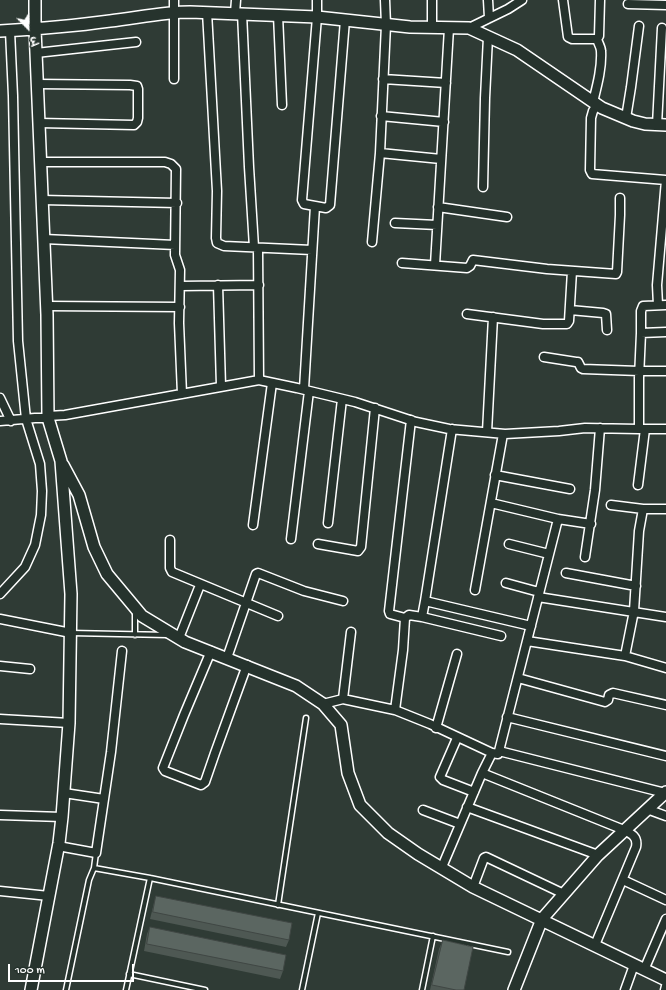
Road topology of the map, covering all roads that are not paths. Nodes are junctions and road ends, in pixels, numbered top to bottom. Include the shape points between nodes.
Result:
1 (35, 0) edge
2 (174, 0) edge
3 (236, 0) edge
4 (317, 0) edge
5 (385, 0) edge
6 (432, 0) edge
7 (488, 0) edge
8 (522, 0) edge
9 (563, 0) edge
10 (600, 0) edge
11 (644, 2) edge
12 (628, 4) dead end
13 (666, 5) edge
14 (173, 12) junction
15 (207, 12) junction
16 (239, 13) junction
17 (278, 15) junction
18 (317, 16) junction
19 (489, 18) junction
20 (345, 20) junction
21 (386, 25) junction
22 (639, 26) dead end
23 (432, 28) junction
24 (448, 28) junction
25 (469, 28) junction
26 (662, 28) dead end
27 (35, 29) junction
28 (5, 31) edge
29 (488, 37) junction
30 (597, 39) junction
31 (136, 42) dead end
32 (36, 53) junction
33 (174, 78) dead end
34 (383, 79) junction
35 (446, 82) junction
36 (37, 84) junction
37 (595, 103) junction
38 (282, 105) dead end
39 (381, 116) junction
40 (626, 118) junction
41 (444, 122) junction
42 (39, 123) junction
43 (662, 125) edge
44 (380, 153) junction
45 (441, 159) junction
46 (41, 162) junction
47 (666, 180) edge
48 (483, 187) dead end
49 (620, 198) dead end
50 (42, 200) junction
51 (176, 203) junction
52 (315, 206) junction
53 (438, 207) junction
54 (507, 217) dead end
55 (395, 223) dead end
56 (437, 225) junction
57 (44, 239) junction
58 (372, 242) dead end
59 (176, 245) junction
60 (256, 247) junction
61 (312, 250) junction
62 (402, 263) dead end
63 (435, 265) junction
64 (572, 271) junction
65 (218, 285) junction
66 (258, 285) junction
67 (180, 286) junction
68 (662, 305) edge
69 (47, 306) junction
70 (180, 307) junction
71 (570, 310) junction
72 (467, 314) dead end
73 (493, 317) junction
74 (607, 330) dead end
75 (666, 332) edge
76 (642, 333) junction
77 (544, 357) dead end
78 (639, 371) junction
79 (666, 371) edge
80 (259, 380) junction
81 (272, 383) junction
82 (221, 386) junction
83 (306, 390) junction
84 (182, 394) junction
85 (0, 398) edge
86 (342, 399) junction
87 (375, 408) junction
88 (48, 417) junction
89 (26, 419) junction
90 (411, 420) junction
91 (0, 421) edge
92 (11, 421) junction
93 (600, 428) junction
94 (452, 429) junction
95 (642, 429) junction
96 (666, 429) edge
97 (488, 432) junction
98 (503, 434) junction
99 (61, 461) junction
100 (495, 475) junction
101 (638, 484) dead end
102 (570, 489) dead end
103 (491, 503) junction
104 (611, 505) dead end
105 (643, 509) junction
106 (666, 509) edge
107 (558, 519) junction
108 (328, 523) dead end
109 (591, 524) junction
110 (254, 525) dead end
111 (291, 539) dead end
112 (170, 540) dead end
113 (318, 544) dead end
114 (509, 544) dead end
115 (549, 554) junction
116 (585, 557) dead end
117 (566, 573) dead end
118 (506, 584) dead end
119 (200, 585) junction
120 (636, 586) junction
121 (475, 590) dead end
122 (0, 594) edge
123 (538, 595) junction
124 (343, 601) dead end
125 (425, 601) junction
126 (246, 604) junction
127 (135, 607) junction
128 (634, 611) junction
129 (278, 616) dead end
130 (422, 617) junction
131 (666, 617) edge
132 (405, 618) junction
133 (0, 619) edge
134 (531, 626) junction
135 (351, 632) dead end
136 (71, 633) junction
137 (135, 634) junction
138 (176, 636) junction
139 (501, 636) dead end
140 (527, 641) junction
141 (122, 651) dead end
142 (211, 651) junction
143 (457, 654) dead end
144 (625, 656) junction
145 (227, 658) junction
146 (247, 665) junction
147 (0, 666) edge
148 (666, 668) edge
149 (30, 669) dead end
150 (518, 678) junction
151 (343, 699) junction
152 (323, 704) junction
153 (666, 705) edge
154 (395, 710) junction
155 (507, 717) junction
156 (306, 718) dead end
157 (0, 719) edge
158 (69, 723) junction
159 (436, 728) junction
160 (457, 738) junction
161 (495, 752) junction
162 (666, 756) edge
163 (482, 773) junction
164 (474, 792) junction
165 (665, 792) edge
166 (64, 793) junction
167 (104, 799) junction
168 (467, 807) junction
169 (647, 809) junction
170 (422, 810) dead end
171 (0, 815) edge
172 (666, 816) edge
173 (62, 817) junction
174 (460, 824) junction
175 (624, 830) junction
176 (58, 846) junction
177 (96, 853) junction
178 (598, 855) junction
179 (442, 867) junction
180 (94, 868) junction
181 (150, 878) junction
182 (623, 880) junction
183 (473, 887) junction
184 (0, 891) edge
185 (564, 894) junction
186 (49, 896) junction
187 (666, 900) edge
188 (278, 905) junction
189 (318, 913) junction
190 (542, 919) junction
191 (666, 919) edge
192 (433, 936) junction
193 (596, 945) junction
194 (508, 952) dead end
195 (639, 968) junction
196 (129, 974) junction
197 (666, 980) edge
198 (666, 986) edge
199 (31, 990) edge
200 (66, 990) edge
201 (126, 990) edge
202 (205, 990) edge
203 (302, 990) edge
204 (422, 990) edge
205 (514, 990) edge
206 (625, 990) edge
207 (664, 990) edge

1 - 27 street
2 - 14 street
3 - 16 street
4 - 18 street
5 - 21 street
6 - 23 street
7 - 19 street
8 - 19 street
9 - 30 street via 568,37
10 - 30 street
11 - 12 street
11 - 13 street
14 - 15 street
14 - 27 street
14 - 33 street
15 - 16 street
15 - 60 street via 217,243
16 - 17 street
16 - 60 street
17 - 18 street
17 - 38 street
18 - 20 street
18 - 52 street via 302,200 304,204
19 - 25 street
20 - 21 street
20 - 52 street via 330,205 326,208
21 - 23 street
21 - 34 street
22 - 40 street
23 - 24 street
24 - 25 street
24 - 35 street
25 - 29 street
26 - 43 street
27 - 28 street
27 - 32 street
28 - 89 street via 13,96 18,341
29 - 37 street via 517,50
29 - 48 street
30 - 37 street via 601,56
31 - 32 street
32 - 36 street
34 - 35 street
34 - 39 street
35 - 41 street
36 - 42 street
36 - 42 street via 135,85 138,89 138,118 134,125
37 - 40 street
37 - 47 street via 591,118 592,174
39 - 41 street
39 - 44 street
40 - 43 street via 645,124
41 - 45 street
42 - 46 street
44 - 45 street
44 - 58 street
45 - 53 street
46 - 50 street
46 - 51 street via 165,162 176,169
47 - 68 street via 657,285
49 - 64 street via 617,273
50 - 51 street
50 - 57 street
51 - 59 street
52 - 61 street
53 - 54 street
53 - 56 street
55 - 56 street
56 - 63 street
57 - 59 street
57 - 69 street
59 - 67 street
60 - 61 street
60 - 66 street
61 - 83 street
62 - 63 street
63 - 64 street via 467,268 473,260
64 - 71 street
65 - 66 street
65 - 67 street
65 - 82 street
66 - 80 street
67 - 70 street
68 - 76 street via 642,308
69 - 70 street
69 - 88 street
70 - 84 street
71 - 73 street via 568,323 564,324 543,324
71 - 74 street via 606,314
72 - 73 street
73 - 97 street
75 - 76 street
76 - 78 street
77 - 78 street via 578,362 583,369
78 - 79 street
78 - 95 street
80 - 81 street
80 - 82 street
81 - 83 street
81 - 110 street
82 - 84 street
83 - 86 street
83 - 111 street
84 - 88 street
85 - 92 street
86 - 87 street
86 - 108 street
87 - 90 street
87 - 113 street via 361,547 358,551
88 - 89 street
88 - 99 street
89 - 92 street
89 - 122 street via 40,464 41,515 35,545 25,567
90 - 94 street
90 - 132 street via 389,611 392,616
91 - 92 street
93 - 95 street
93 - 98 street
93 - 109 street
94 - 97 street
94 - 125 street
95 - 96 street
95 - 101 street
97 - 98 street
98 - 100 street
99 - 127 street via 79,495 94,547 107,574
99 - 136 street via 71,594
100 - 102 street
100 - 103 street
103 - 107 street
103 - 121 street
104 - 105 street
105 - 106 street
105 - 120 street
107 - 109 street
107 - 115 street
109 - 116 street
112 - 119 street via 171,571
114 - 115 street
115 - 123 street
117 - 120 street
118 - 123 street
119 - 126 street
119 - 138 street
120 - 128 street
123 - 128 street
123 - 134 street
124 - 126 street via 304,591 258,573
125 - 130 street
125 - 134 street
126 - 129 street
126 - 145 street
127 - 137 lane
127 - 138 street via 142,616
128 - 131 street
128 - 144 street
130 - 132 street via 409,615
130 - 139 street
132 - 154 street
133 - 136 street
134 - 140 street
135 - 151 street
136 - 137 lane
136 - 158 street
137 - 138 lane
138 - 142 street
140 - 144 street
140 - 150 street
141 - 167 street
142 - 145 street
142 - 146 street via 163,768 195,783 201,785 205,782
143 - 159 street
144 - 148 street
145 - 146 street
146 - 152 street via 296,686
147 - 149 street
150 - 153 street via 606,702 613,694
150 - 155 street
151 - 152 street
151 - 154 street
152 - 179 street via 341,725 348,773 360,805 388,832 418,854
154 - 159 street
155 - 161 street
155 - 162 street
156 - 188 lane
157 - 158 street
158 - 166 street
159 - 160 street
160 - 161 street
160 - 164 street via 440,777
161 - 163 street
161 - 165 street
163 - 164 street
163 - 175 street
164 - 168 street
165 - 169 street
166 - 167 street
166 - 173 street
167 - 177 street
168 - 174 street
168 - 178 street
169 - 172 street
169 - 175 street
170 - 174 street
171 - 173 street
173 - 176 street
174 - 179 street
175 - 178 street
175 - 182 street via 633,834 638,841
176 - 177 street
176 - 186 street
177 - 180 lane
178 - 185 street
179 - 183 street
180 - 181 lane
180 - 200 lane via 89,880
181 - 188 lane
181 - 196 lane
182 - 187 street
182 - 193 street
183 - 185 street via 486,857
183 - 190 street
184 - 186 street
185 - 190 street
186 - 199 street
188 - 189 lane
189 - 192 lane
189 - 203 lane
190 - 193 street
190 - 205 street
191 - 195 street
192 - 194 lane
192 - 204 lane
193 - 195 street
195 - 197 street
195 - 206 street
196 - 201 lane
196 - 202 lane
198 - 207 street

